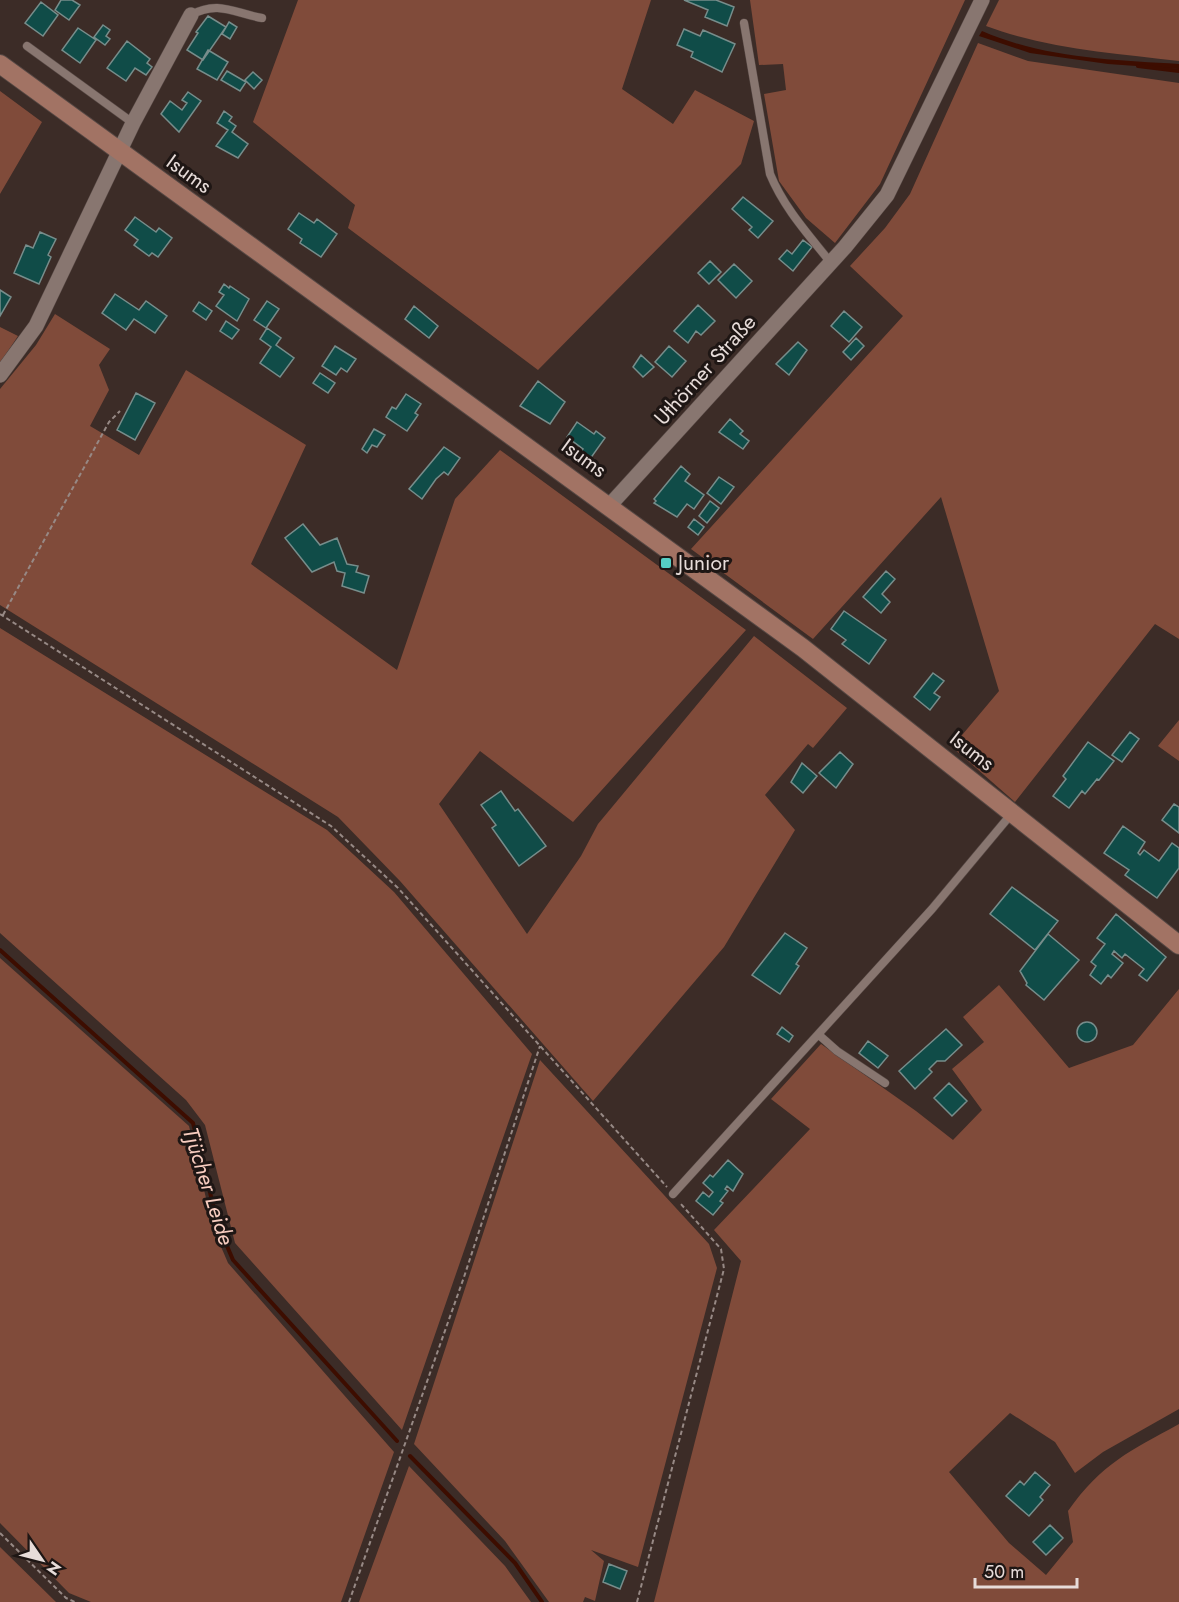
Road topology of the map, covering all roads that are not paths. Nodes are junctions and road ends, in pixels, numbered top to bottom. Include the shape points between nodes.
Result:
1 (982, 0) edge
2 (192, 15) joint
3 (262, 18) dead end
4 (744, 23) dead end
5 (27, 46) dead end
6 (0, 64) edge
7 (132, 123) junction
8 (119, 151) junction
9 (831, 262) junction
10 (0, 375) edge
11 (610, 505) junction
12 (1014, 812) junction
13 (1179, 945) edge
14 (819, 1035) junction
15 (885, 1083) dead end
16 (673, 1194) road end

1 - 9 street, Uthörner Straße via 887,195
2 - 3 lane via 206,6 220,6
2 - 7 street
4 - 9 lane via 770,174 790,212
5 - 7 lane
6 - 8 main road, Isums
7 - 8 street
8 - 10 street via 36,326
8 - 11 main road, Isums
9 - 11 street, Uthörner Straße
11 - 12 main road, Isums
12 - 13 main road, Isums
12 - 14 lane
14 - 15 lane
14 - 16 lane

